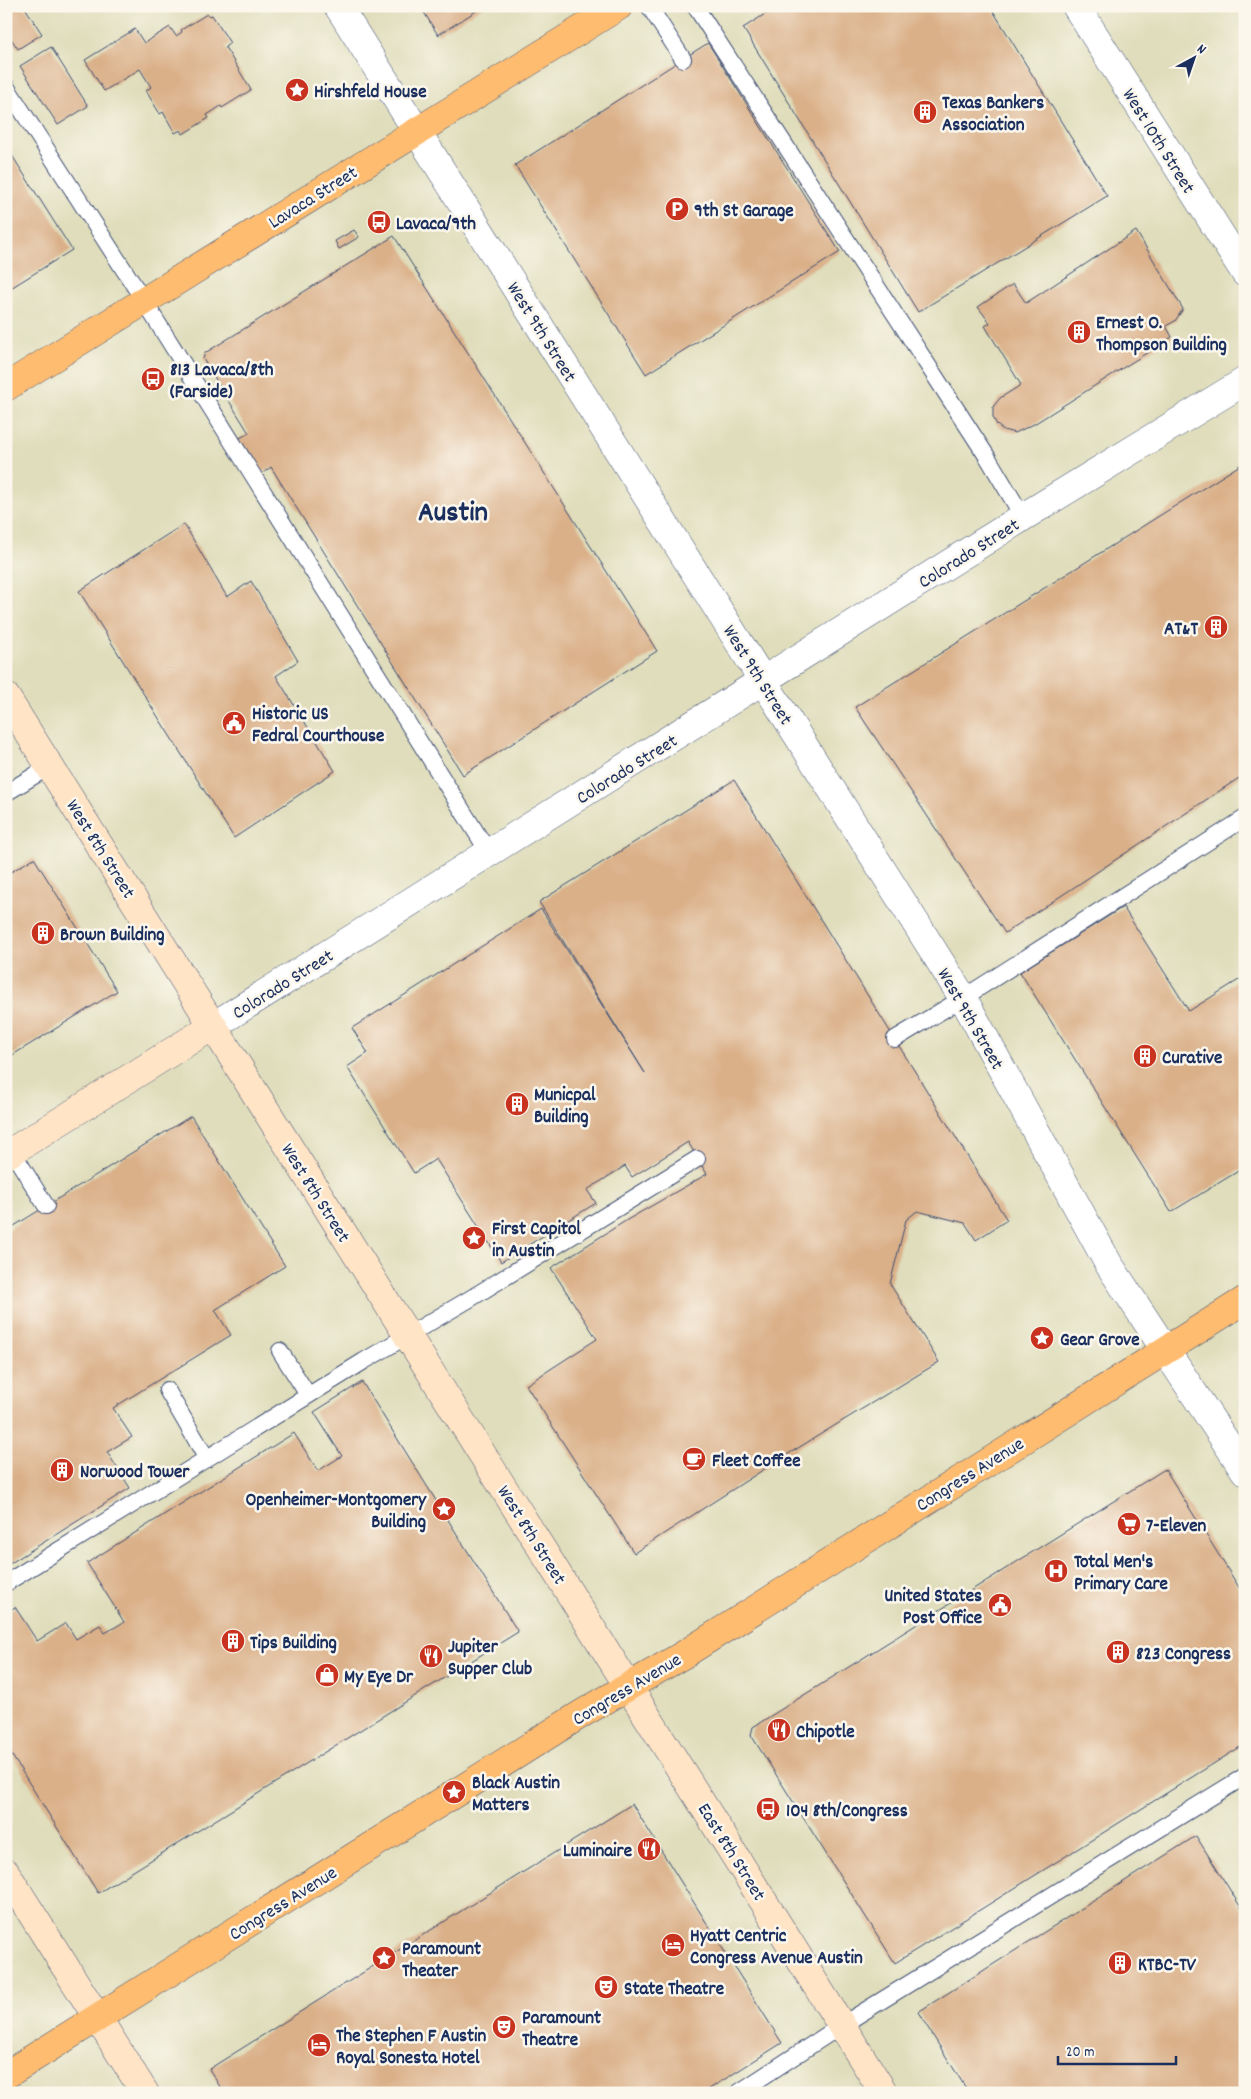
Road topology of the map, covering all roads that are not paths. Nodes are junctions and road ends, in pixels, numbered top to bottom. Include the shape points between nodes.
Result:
1 (338, 6) edge
2 (618, 6) edge
3 (648, 6) edge
4 (695, 6) edge
5 (1076, 6) edge
6 (683, 59) dead end
7 (6, 86) edge
8 (417, 131) junction
9 (1245, 273) edge
10 (144, 301) junction
11 (1245, 381) edge
12 (6, 387) edge
13 (1023, 517) junction
14 (764, 681) junction
15 (6, 697) edge
16 (50, 766) junction
17 (6, 794) edge
18 (1245, 818) edge
19 (490, 853) junction
20 (963, 998) junction
21 (213, 1026) junction
22 (895, 1039) dead end
23 (9, 1153) edge
24 (698, 1159) dead end
25 (46, 1206) dead end
26 (1245, 1300) edge
27 (408, 1335) junction
28 (1166, 1349) junction
29 (280, 1351) dead end
30 (167, 1390) dead end
31 (308, 1395) junction
32 (206, 1459) junction
33 (1245, 1471) edge
34 (6, 1583) edge
35 (629, 1686) junction
36 (1245, 1776) edge
37 (6, 1873) edge
38 (98, 2018) junction
39 (842, 2025) junction
40 (6, 2075) edge
41 (145, 2093) edge
42 (738, 2093) edge
43 (884, 2093) edge

1 - 8 street, West 9th Street
2 - 8 main road, Lavaca Street
3 - 6 lane
4 - 13 lane
5 - 9 street, West 10th Street
7 - 10 lane
8 - 10 main road, Lavaca Street
8 - 14 street, West 9th Street
10 - 12 main road, Lavaca Street
10 - 19 lane
11 - 13 street, Colorado Street
13 - 14 street, Colorado Street
14 - 19 street, Colorado Street
14 - 20 street, West 9th Street
15 - 16 main road, West 8th Street
16 - 17 lane
16 - 21 main road, West 8th Street
18 - 20 lane
19 - 21 street, Colorado Street
20 - 22 lane
20 - 28 street, West 9th Street via 1108,1263
21 - 23 main road, Colorado Street
21 - 27 main road, West 8th Street
23 - 25 lane
24 - 27 lane
26 - 28 main road, Congress Avenue
27 - 31 lane
27 - 35 main road, West 8th Street
28 - 33 street, West 9th Street
28 - 35 main road, Congress Avenue
29 - 31 lane
30 - 32 lane
31 - 32 lane
32 - 34 lane
35 - 38 main road, Congress Avenue
35 - 39 main road, East 8th Street
36 - 39 lane
37 - 38 main road
38 - 40 main road, Congress Avenue
38 - 41 main road
39 - 42 lane
39 - 43 main road, East 8th Street

